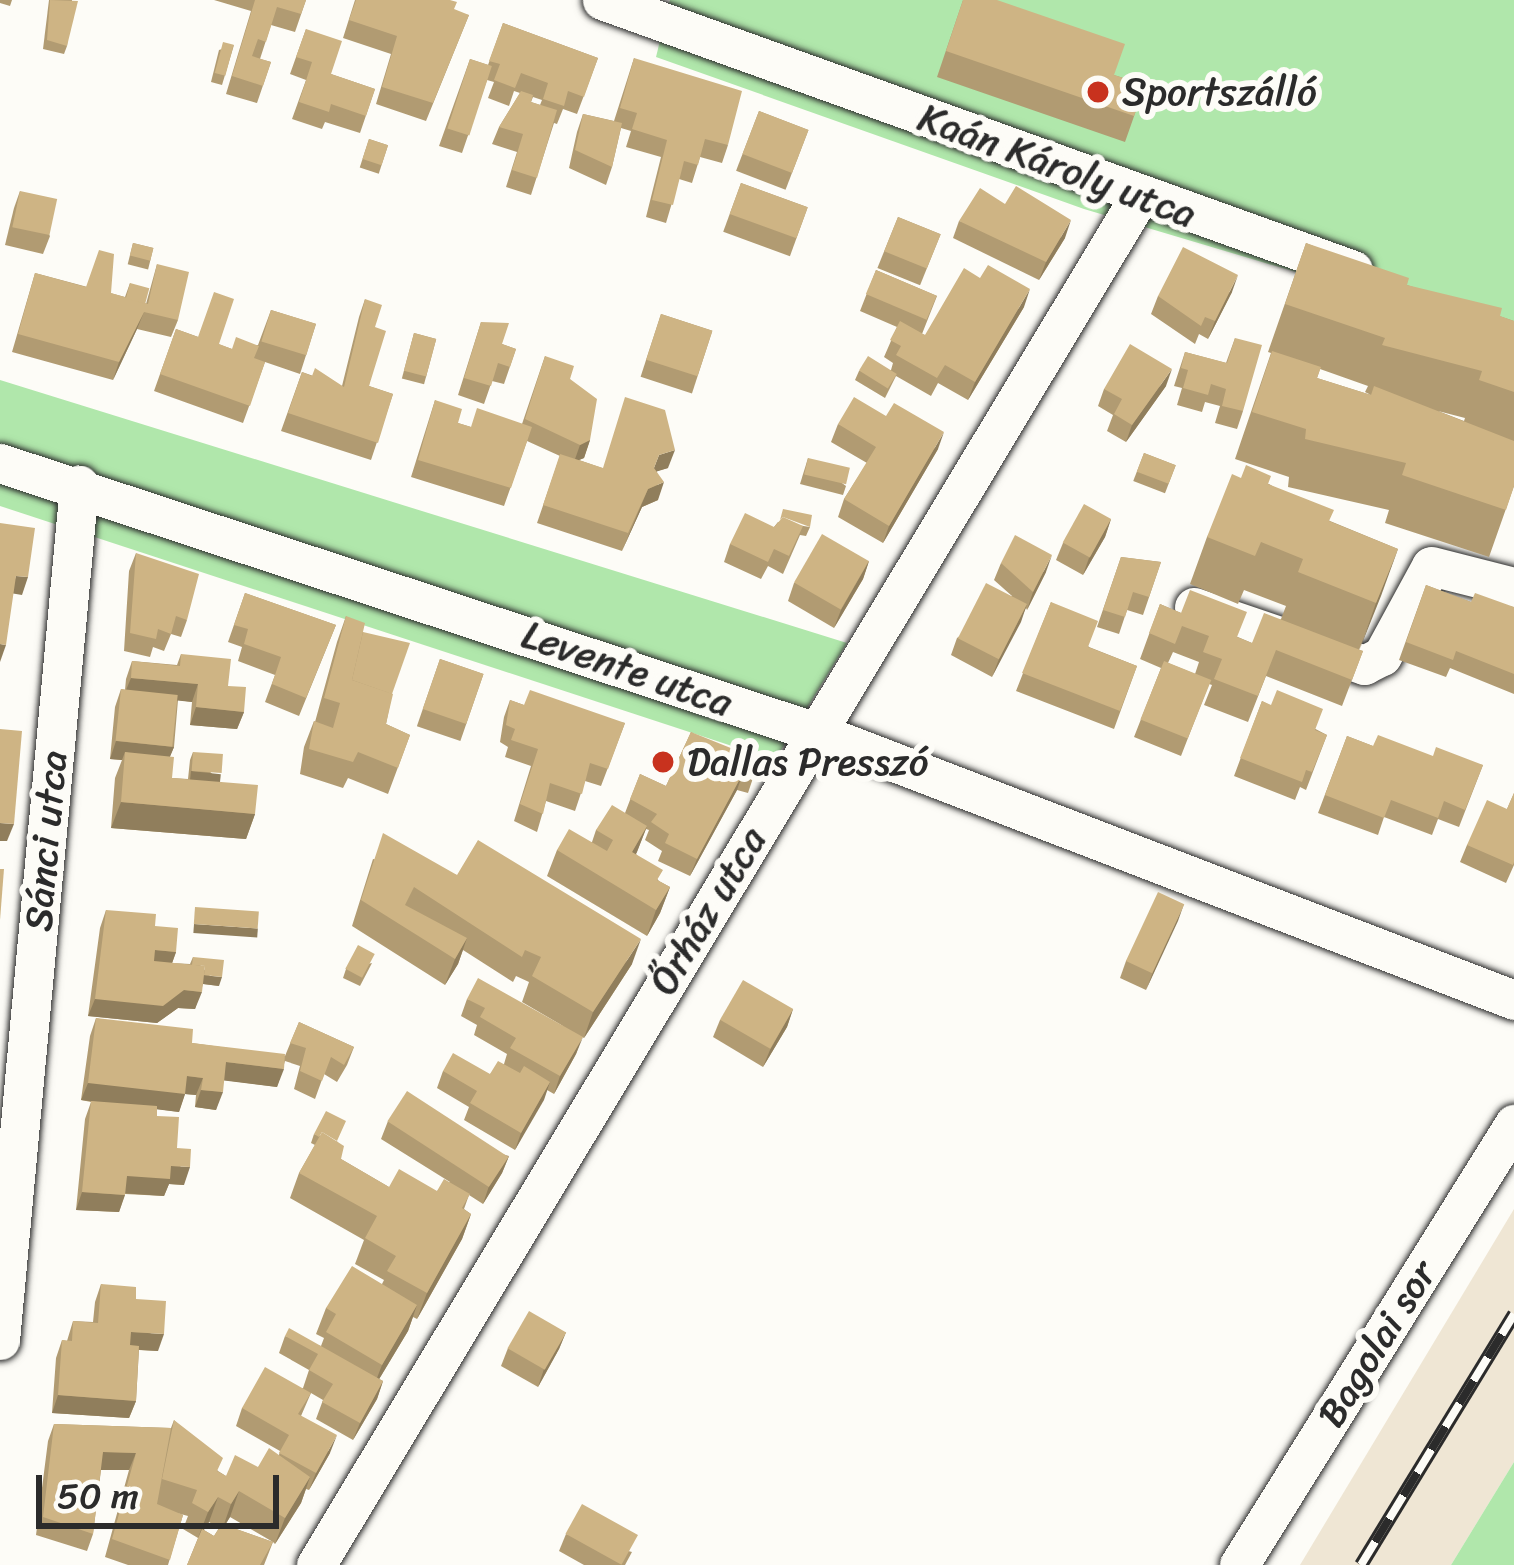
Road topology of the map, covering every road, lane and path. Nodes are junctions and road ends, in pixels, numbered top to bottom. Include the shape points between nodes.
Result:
1 (602, 0) edge
2 (1139, 197) junction
3 (1382, 280) edge
4 (0, 464) edge
5 (79, 485) junction
6 (1514, 587) edge
7 (1186, 604) edge
8 (816, 732) junction
9 (1514, 1000) edge
10 (1514, 1124) edge
11 (0, 1340) edge
12 (316, 1565) edge
13 (1239, 1565) edge

1 - 2 street, Kaán Károly utca
2 - 3 street, Kaán Károly utca
2 - 8 street, Őrház utca
4 - 5 street, Levente utca
5 - 8 street, Levente utca
5 - 11 street, Sánci utca
6 - 7 street via 1430,566 1382,656 1364,664
8 - 9 street, Levente utca
8 - 12 street, Őrház utca
10 - 13 street, Bagolai sor

